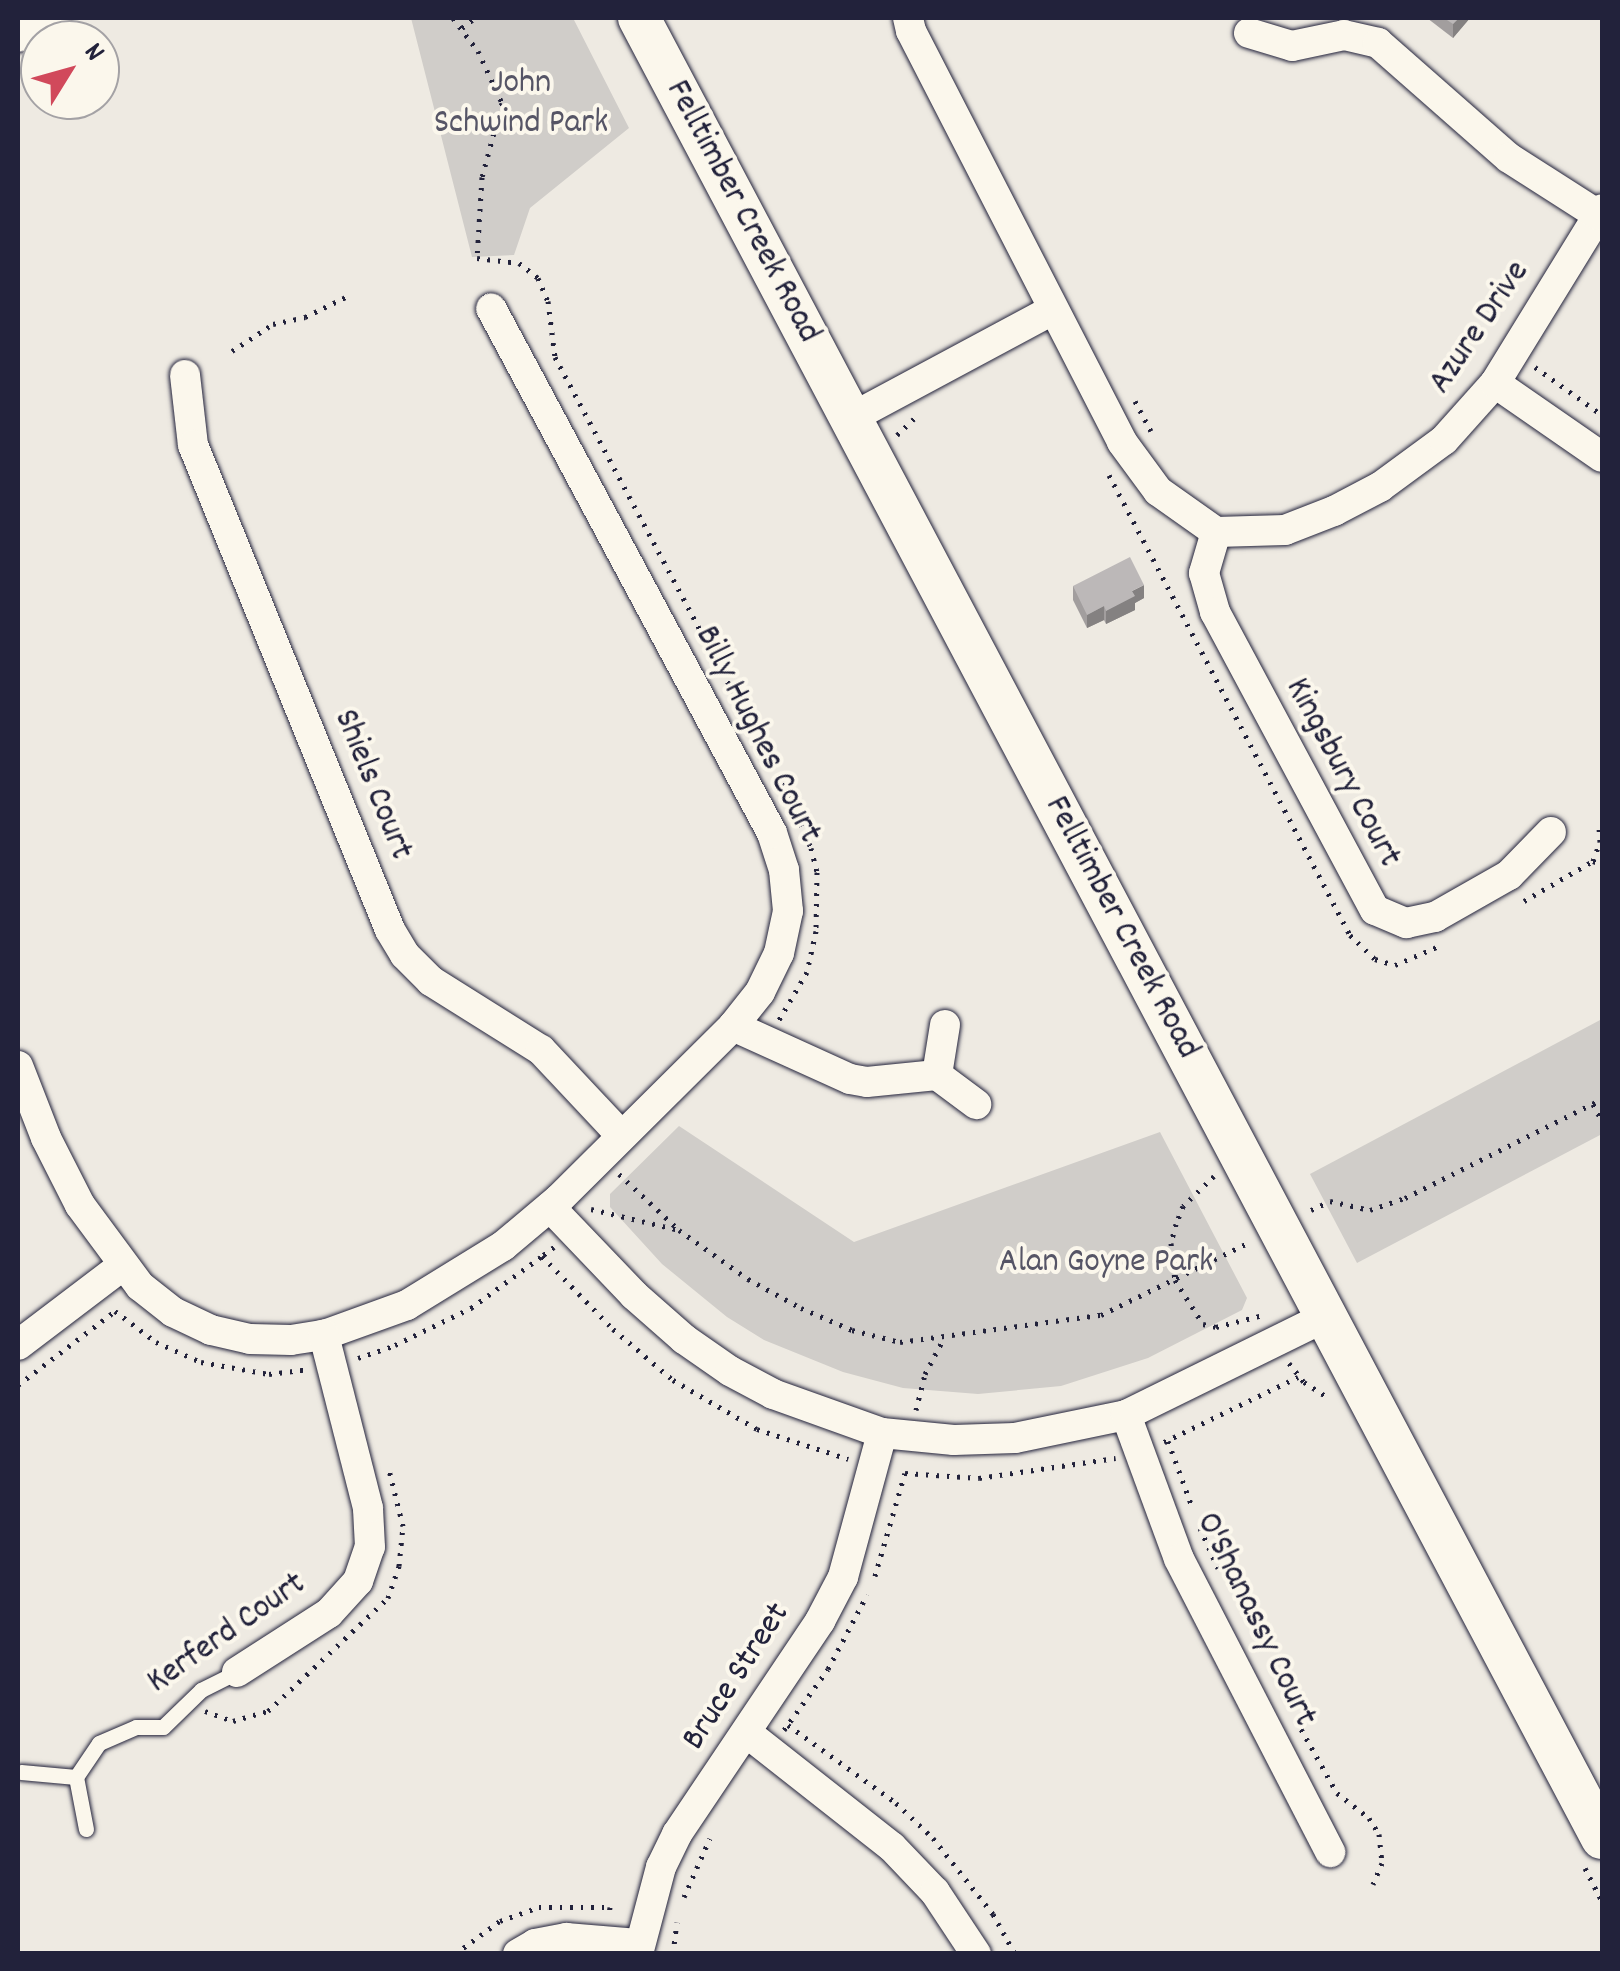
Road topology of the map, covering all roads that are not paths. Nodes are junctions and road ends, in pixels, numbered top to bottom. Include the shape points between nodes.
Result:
1 (56, 18) edge
2 (639, 18) edge
3 (908, 18) edge
4 (1248, 33) dead end
5 (18, 38) edge
6 (1600, 212) edge
7 (490, 308) dead end
8 (1052, 310) junction
9 (185, 375) dead end
10 (1496, 382) junction
11 (851, 418) junction
12 (1602, 457) edge
13 (1216, 532) junction
14 (1551, 832) dead end
15 (945, 1025) dead end
16 (733, 1026) junction
17 (18, 1066) edge
18 (937, 1075) junction
19 (976, 1104) dead end
20 (610, 1145) junction
21 (550, 1207) junction
22 (122, 1266) junction
23 (1326, 1316) junction
24 (324, 1335) junction
25 (18, 1345) edge
26 (1126, 1415) junction
27 (898, 1434) junction
28 (238, 1672) joint
29 (758, 1742) junction
30 (21, 1772) dead end
31 (76, 1777) junction
32 (86, 1829) dead end
33 (1602, 1838) edge
34 (1330, 1852) dead end
35 (638, 1949) edge
36 (518, 1954) edge
37 (976, 1954) edge

1 - 5 street
2 - 11 main road, Felltimber Creek Road
3 - 8 street
4 - 6 street via 1292,46 1344,35 1378,43 1509,158
6 - 10 street, Azure Drive
7 - 16 street, Billy Hughes Court via 772,833 788,912 779,954
8 - 11 street
8 - 13 street via 1140,470 1186,515
9 - 20 street, Shiels Court via 193,445 390,930 431,980 541,1050
10 - 12 street
10 - 13 street, Azure Drive via 1444,440 1380,487 1285,530
11 - 23 main road, Felltimber Creek Road
13 - 14 street, Kingsbury Court via 1204,573 1214,612 1376,910 1406,923 1435,916 1509,874
15 - 18 street
16 - 18 street via 850,1079
16 - 20 street, Billy Hughes Court
17 - 22 street, Billy Hughes Court via 71,1188
18 - 19 street
20 - 21 street, Billy Hughes Court
21 - 24 street, Billy Hughes Court via 447,1285
21 - 27 street via 580,1220 646,1306 730,1371 789,1400
22 - 24 street, Billy Hughes Court via 173,1312 211,1330 250,1338
22 - 25 street
23 - 26 street
23 - 33 main road, Felltimber Creek Road
24 - 28 street, Kerferd Court via 368,1508 370,1547 358,1580 329,1614
26 - 27 street via 1015,1438
26 - 34 street, O'Shanassy Court via 1187,1576
27 - 29 street, Bruce Street via 874,1466 843,1577
28 - 31 lane, Kerferd Court via 200,1690 163,1726 136,1727 99,1743
29 - 35 street, Bruce Street via 677,1834
29 - 37 street via 912,1866
30 - 31 lane
31 - 32 lane
35 - 36 street via 566,1938

